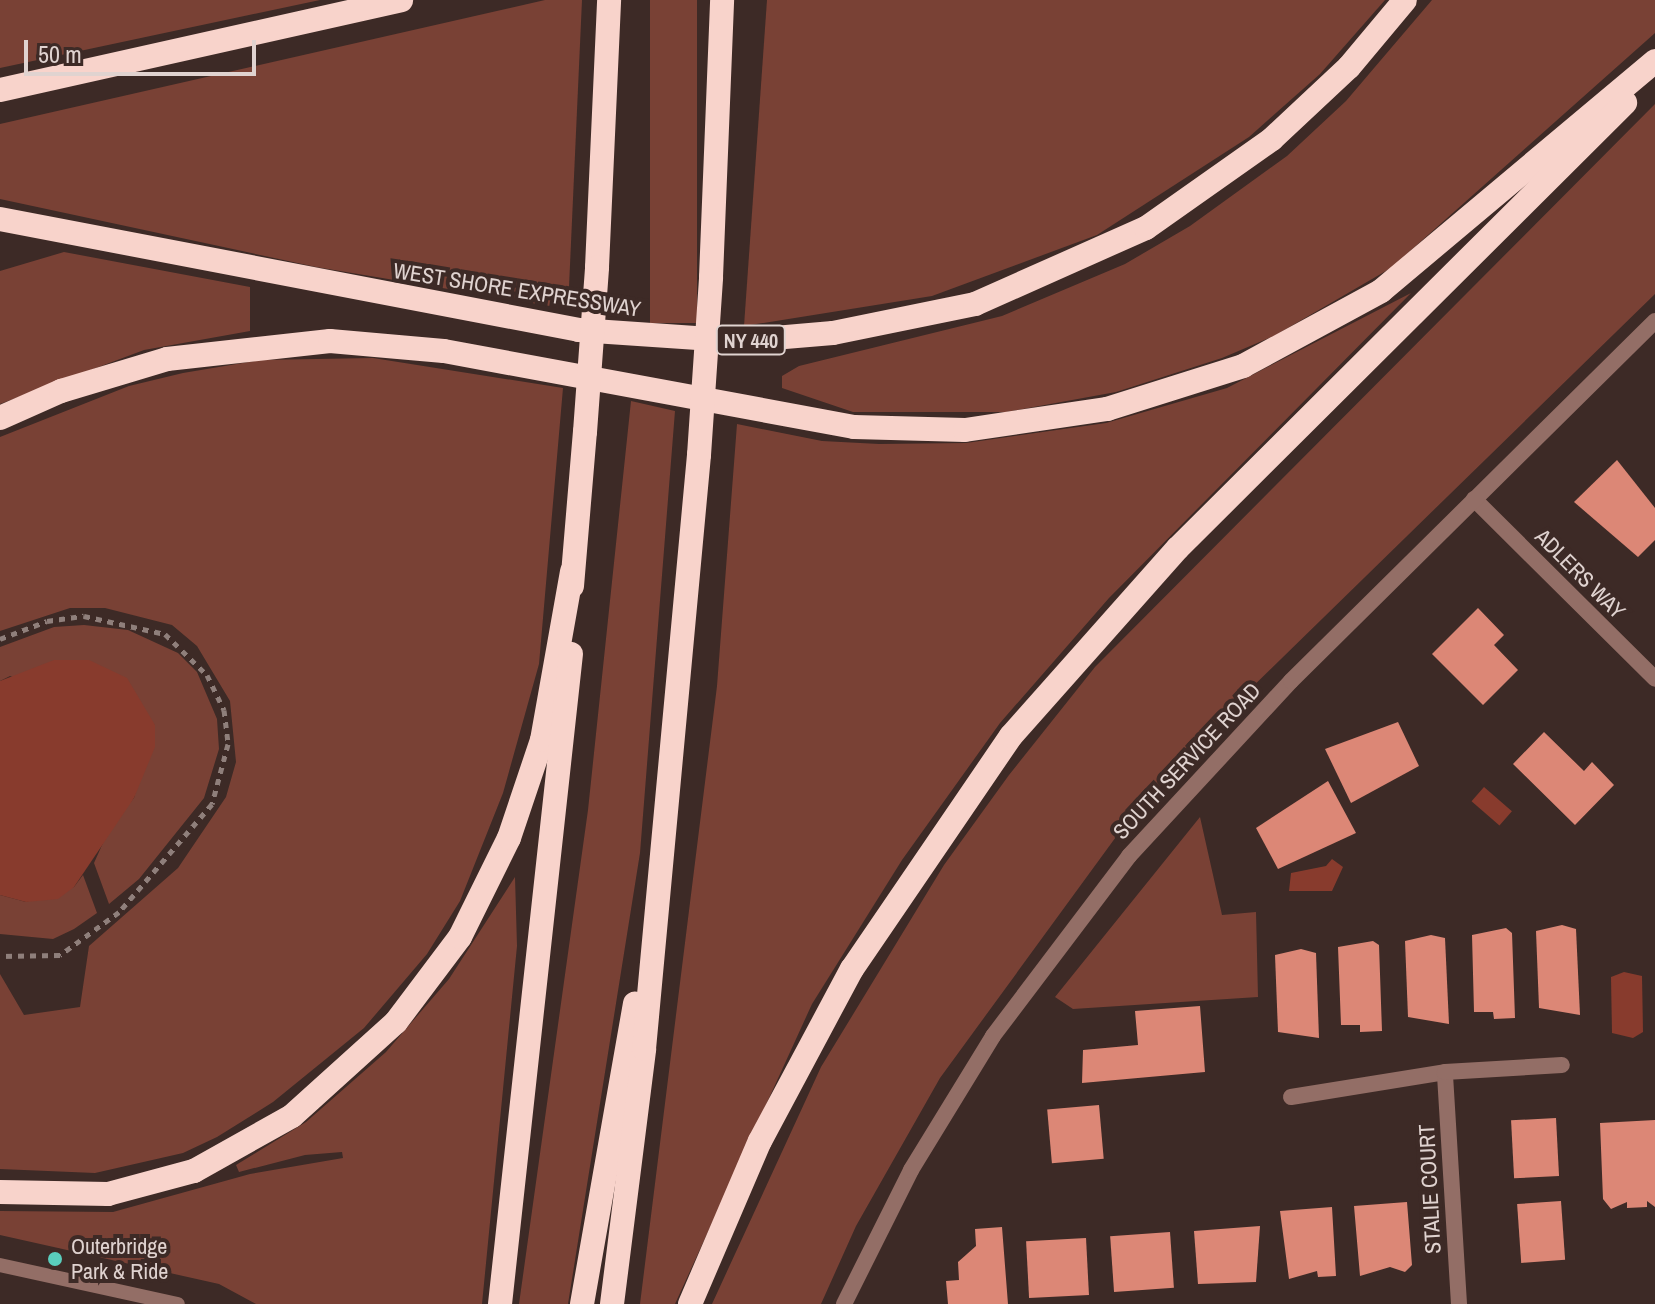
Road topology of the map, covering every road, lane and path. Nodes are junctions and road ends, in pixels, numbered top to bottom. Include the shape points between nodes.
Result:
1 (401, 0) edge
2 (722, 0) edge
3 (1405, 0) edge
4 (608, 12) edge
5 (1655, 61) edge
6 (1655, 67) edge
7 (0, 90) edge
8 (0, 219) edge
9 (1655, 321) edge
10 (0, 418) edge
11 (1474, 499) junction
12 (572, 572) junction
13 (0, 639) edge
14 (1655, 679) edge
15 (653, 915) junction
16 (0, 956) edge
17 (1562, 1065) dead end
18 (1445, 1072) junction
19 (1291, 1097) dead end
20 (0, 1192) edge
21 (0, 1265) edge
22 (178, 1304) edge
23 (500, 1304) edge
24 (582, 1304) edge
25 (612, 1304) edge
26 (690, 1304) edge
27 (844, 1304) edge
28 (1459, 1304) edge

1 - 7 highway
2 - 15 highway, bridge via 699,455
3 - 8 highway, WEST SHORE EXPRESSWAY / NY 440 via 1349,67 1272,139 1146,228 990,299 833,333 723,340 564,328
4 - 12 highway, bridge via 597,267
5 - 10 highway via 1381,291 1243,366 1107,409 965,430 854,427 444,351 330,341 247,345 167,359 61,391
6 - 26 highway via 1596,137 1136,591 1011,736 934,841 845,981 760,1141
9 - 11 street, SOUTH SERVICE ROAD
11 - 14 street, ADLERS WAY
11 - 27 street, SOUTH SERVICE ROAD via 1225,748 1085,910 947,1108
12 - 20 highway via 548,716 509,838 460,937 396,1022 292,1116 194,1171 108,1194
12 - 23 highway via 564,756
13 - 16 path via 47,621 84,616 165,634 207,675 224,710 228,744 212,804 119,912 60,955
15 - 24 highway
15 - 25 highway via 644,1049
17 - 18 street
18 - 19 street
18 - 28 street, STALIE COURT
21 - 22 lane

